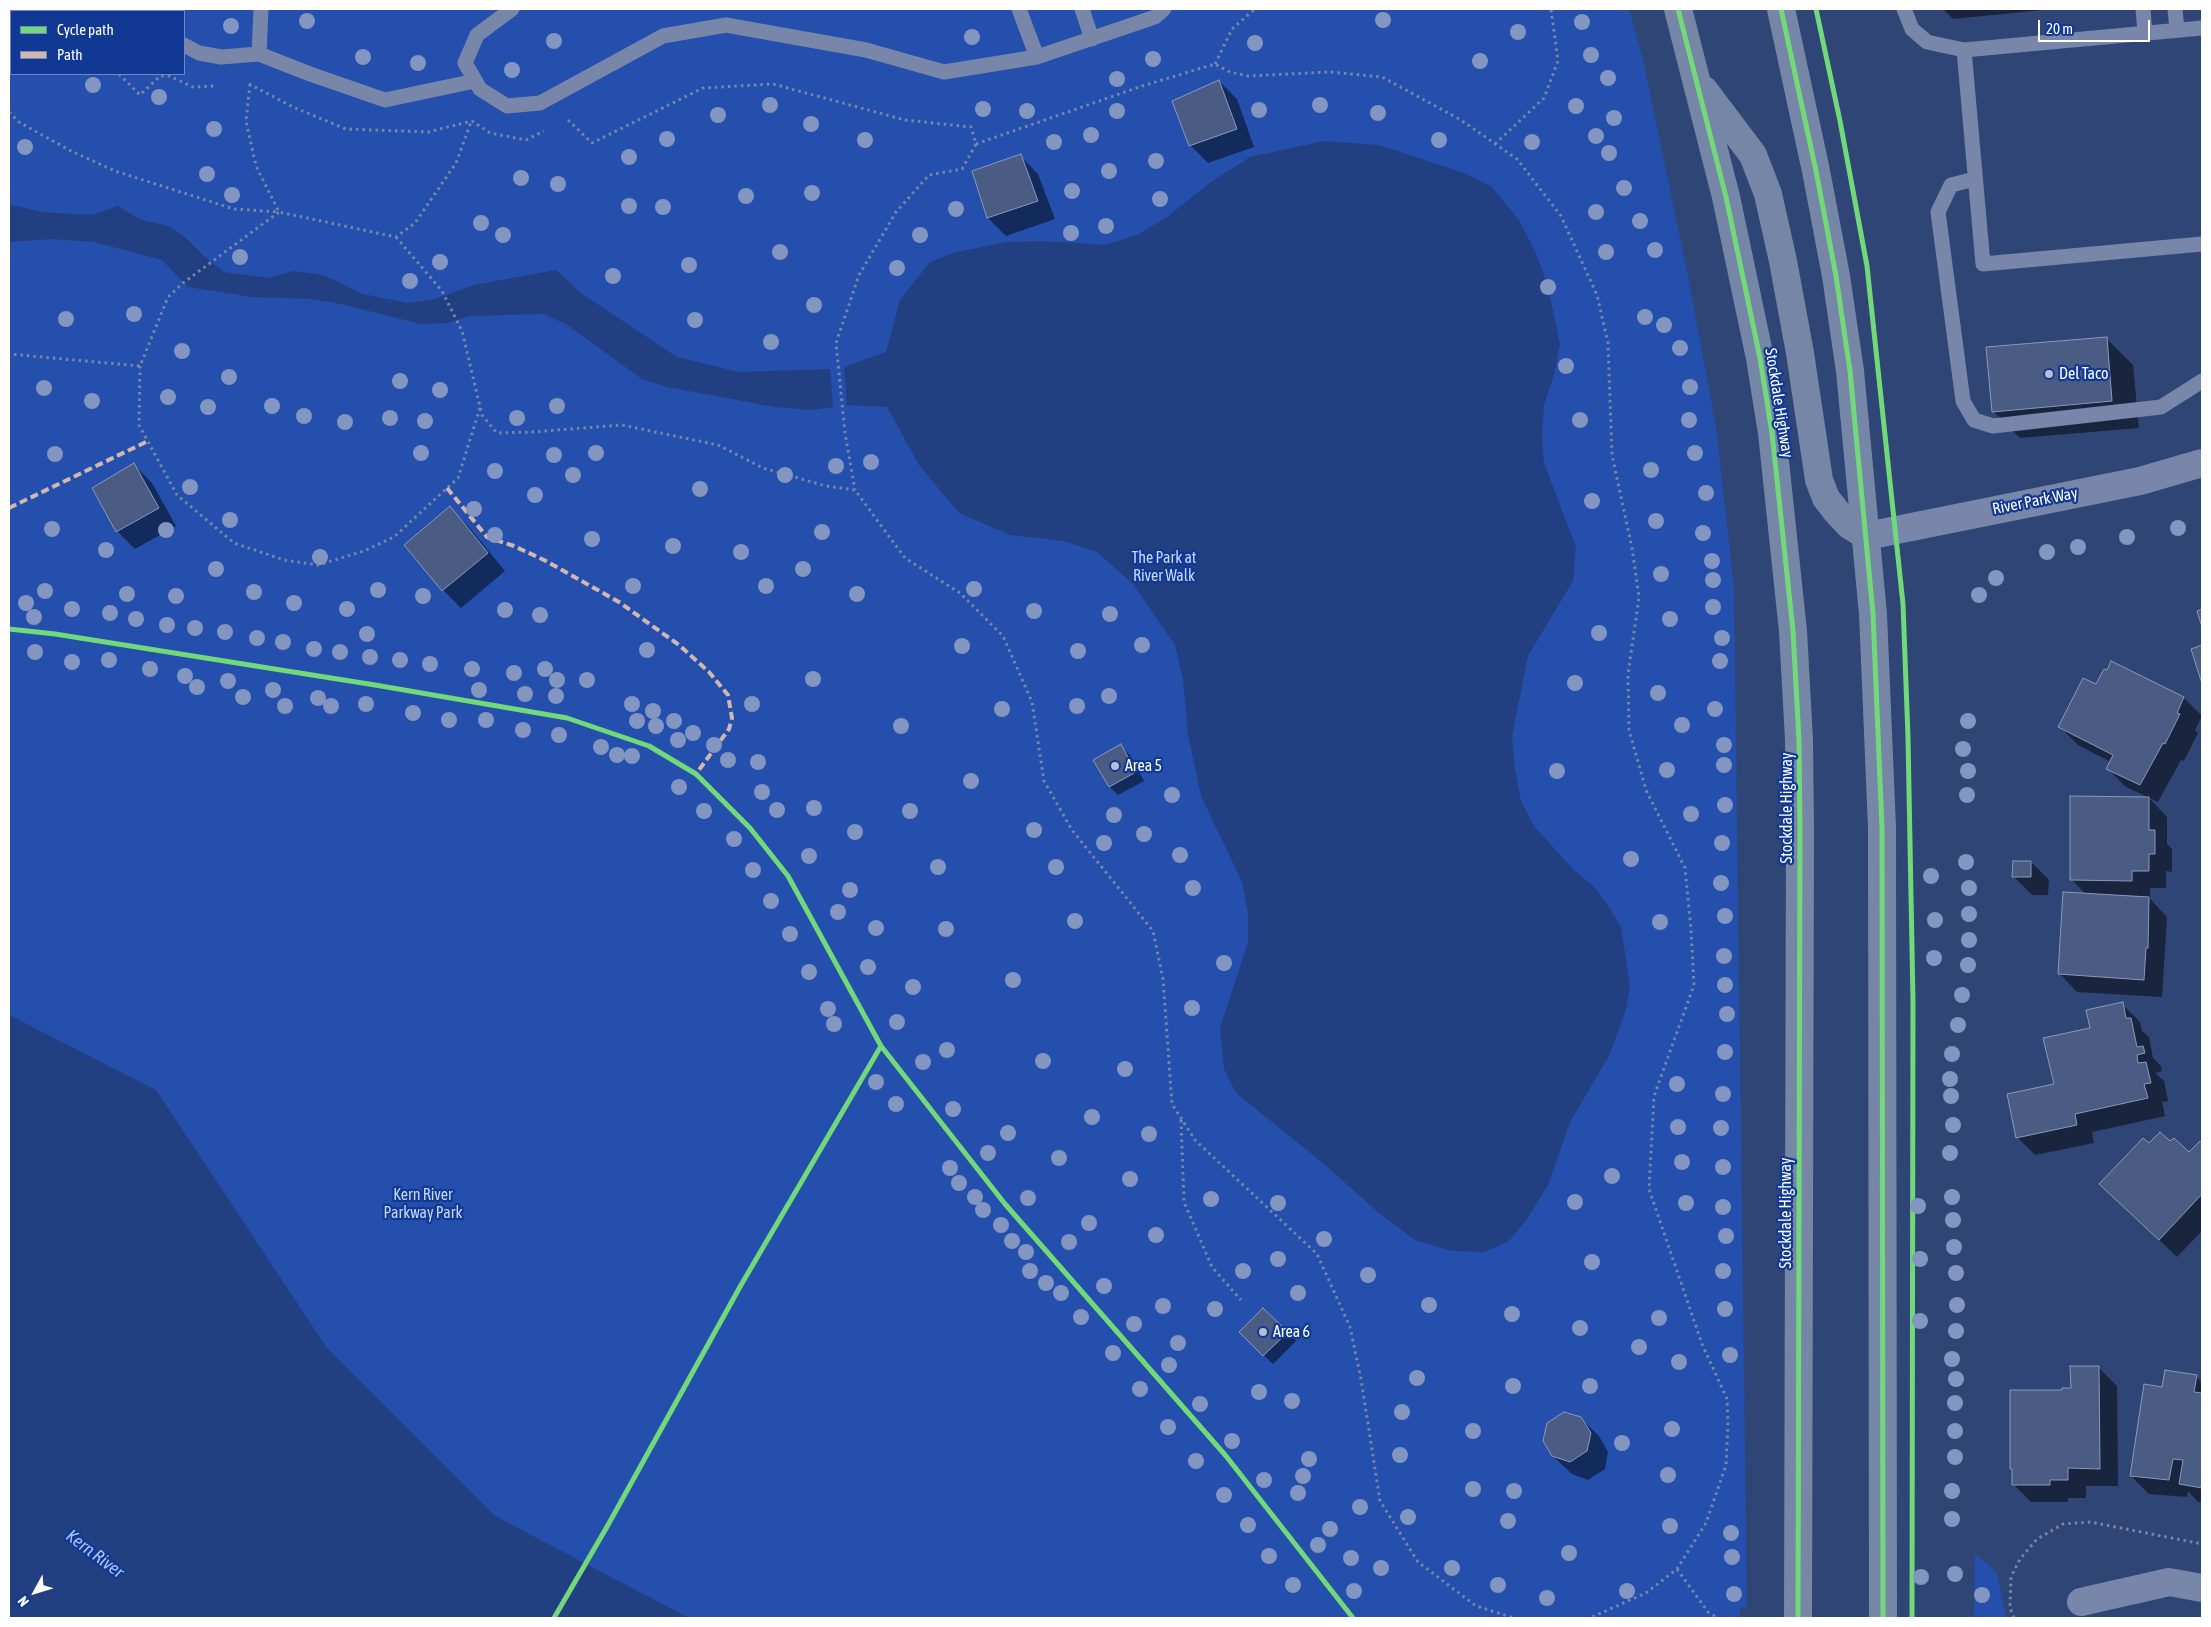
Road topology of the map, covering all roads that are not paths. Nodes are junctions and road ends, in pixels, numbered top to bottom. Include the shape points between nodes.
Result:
1 (261, 9) edge
2 (512, 9) edge
3 (1020, 9) edge
4 (1082, 9) edge
5 (1164, 9) edge
6 (1678, 9) edge
7 (1781, 9) edge
8 (1904, 9) edge
9 (2143, 9) edge
10 (2175, 9) edge
11 (2202, 28) edge
12 (2177, 30) junction
13 (2145, 33) junction
14 (1092, 39) junction
15 (185, 45) edge
16 (1964, 50) junction
17 (259, 54) junction
18 (1037, 57) junction
19 (475, 81) junction
20 (1697, 81) junction
21 (1975, 178) junction
22 (2202, 244) edge
23 (2202, 381) edge
24 (2202, 463) edge
25 (1867, 536) junction
26 (2202, 1588) edge
27 (2081, 1602) dead end
28 (1798, 1618) edge
29 (1883, 1618) edge

1 - 17 lane
2 - 19 lane via 477,35 465,63
3 - 18 lane
4 - 14 lane
5 - 14 lane via 1155,17
6 - 20 main road, Stockdale Highway
7 - 25 main road via 1836,276 1850,371
8 - 16 lane via 1912,29 1928,42
9 - 13 lane
10 - 12 lane
11 - 12 lane
12 - 13 lane
13 - 16 lane
14 - 18 lane
15 - 17 lane via 221,57
16 - 21 lane
17 - 19 lane via 385,100
18 - 19 lane via 944,72 866,50 726,25 663,36 540,103 507,106 480,89
20 - 25 main road via 1753,155 1768,194 1800,353 1819,480 1826,498 1836,511
20 - 28 main road, Stockdale Highway via 1741,260 1760,358 1772,433 1793,631 1800,830
21 - 22 lane via 1983,264
21 - 23 lane via 1951,186 1938,212 1963,401 1974,420 1993,426 2161,407
24 - 25 street, River Park Way via 2140,481
25 - 29 main road via 1882,828
26 - 27 street via 2169,1582

